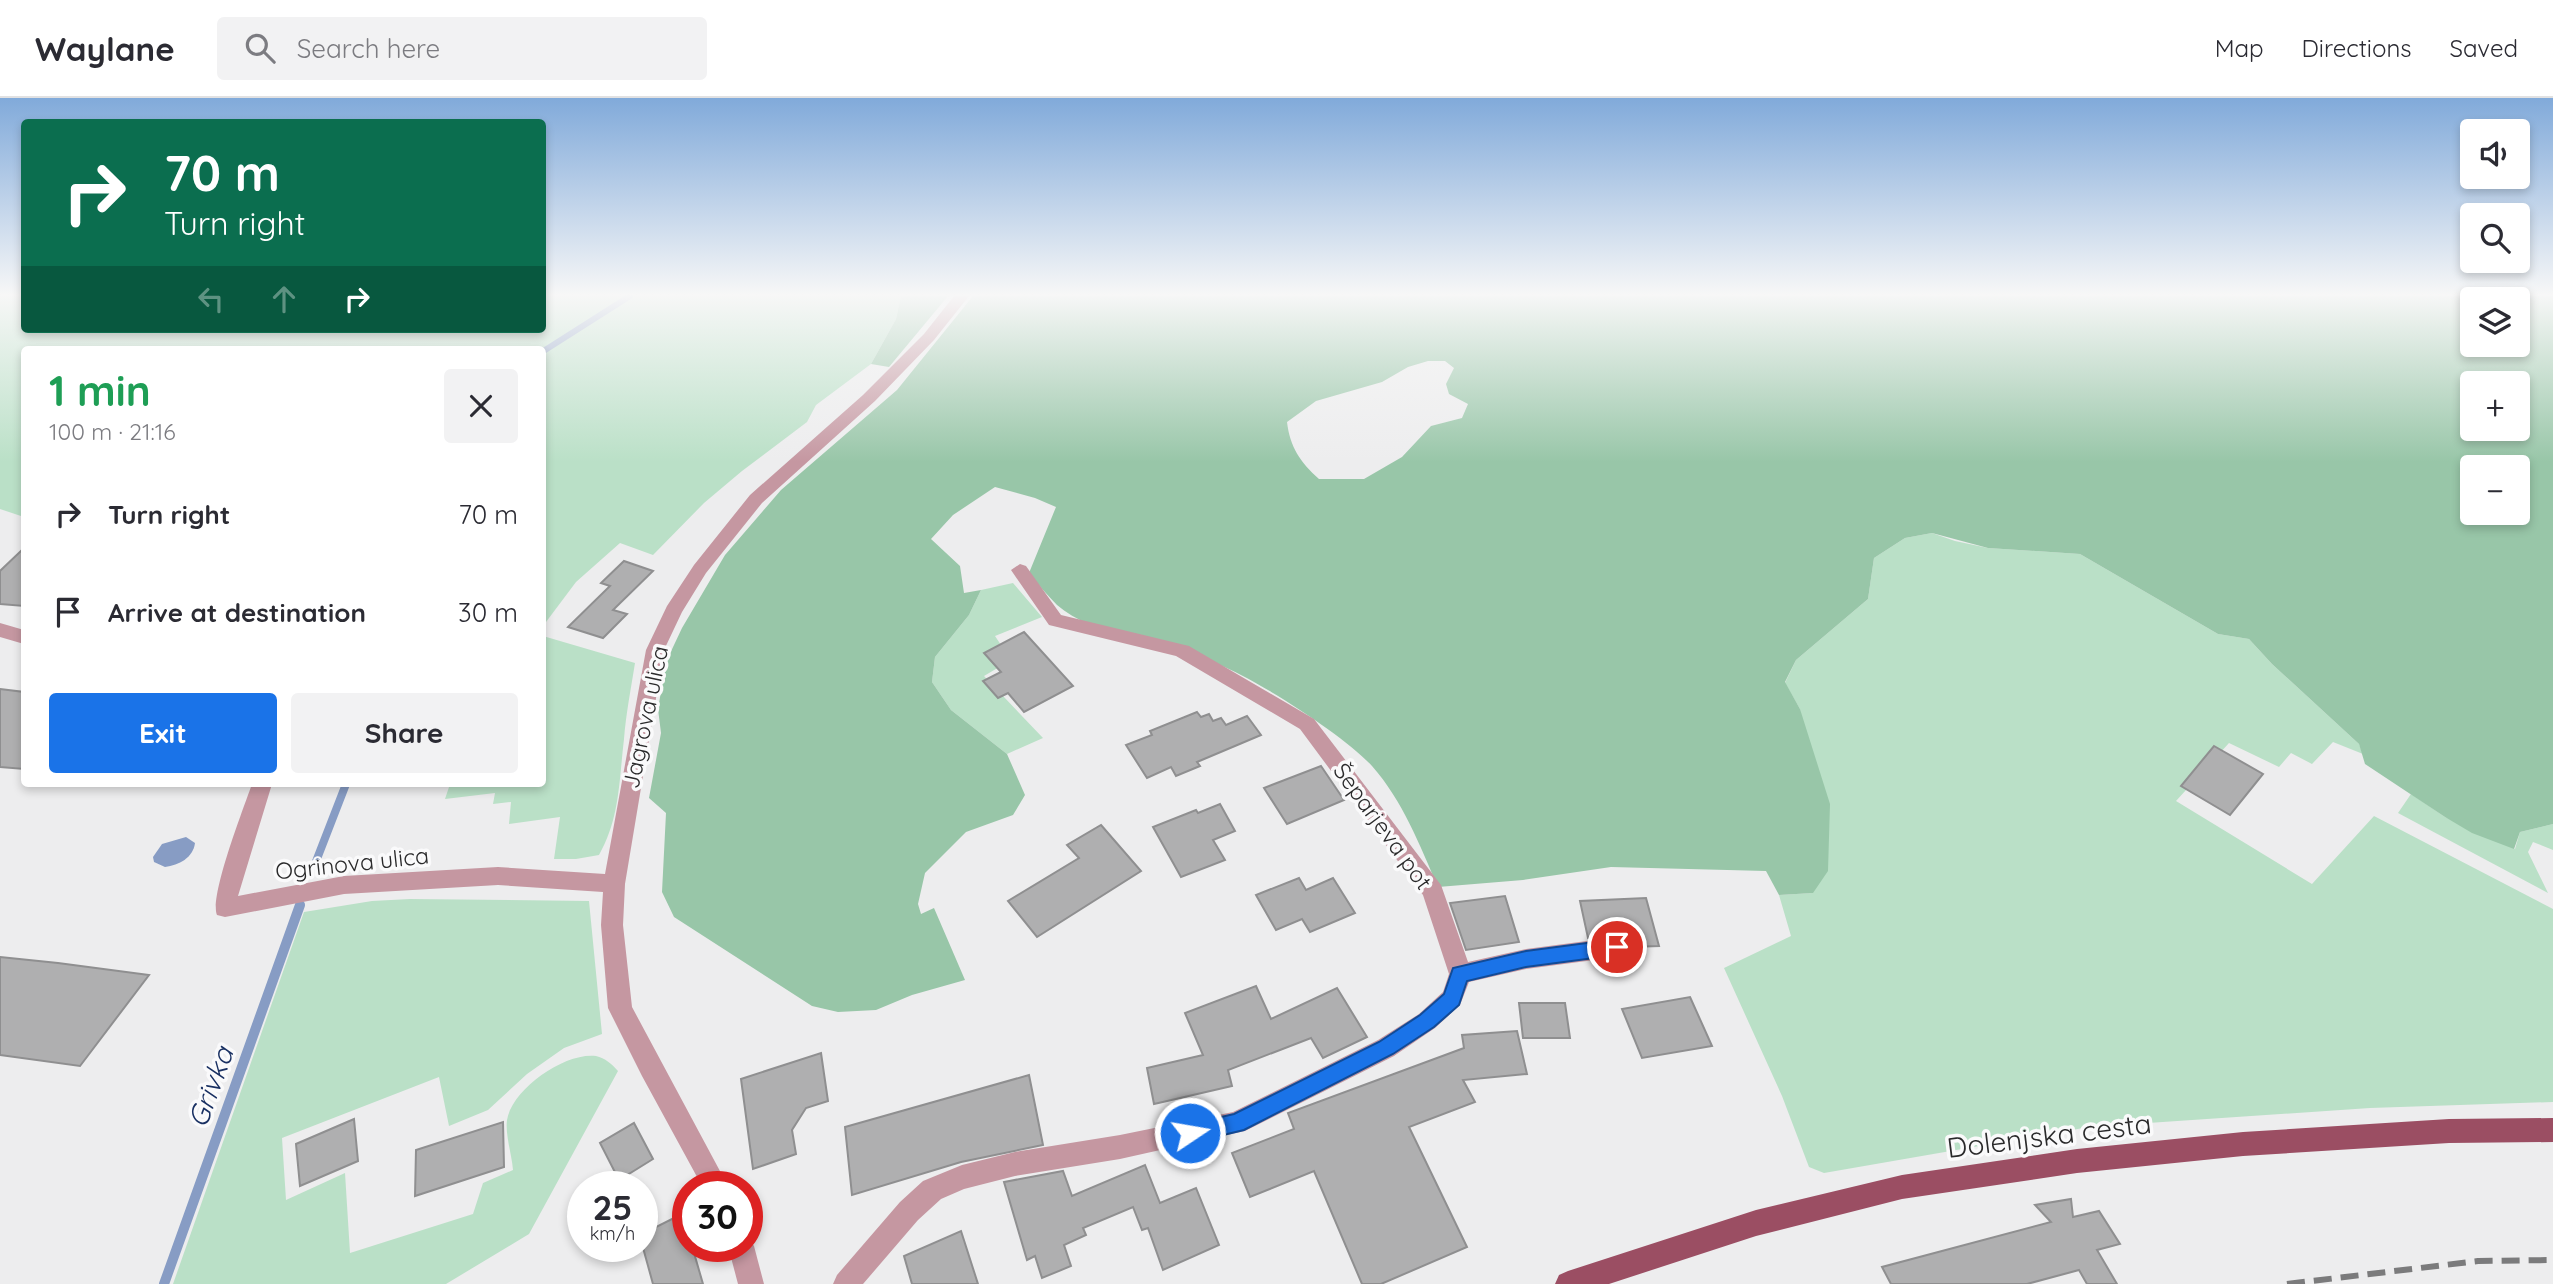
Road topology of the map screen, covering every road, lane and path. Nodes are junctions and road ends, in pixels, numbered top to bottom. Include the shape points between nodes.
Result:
1 (915, 351) edge
2 (1020, 570) dead end
3 (0, 630) edge
4 (21, 636) edge
5 (260, 792) edge
6 (614, 884) junction
7 (1617, 947) dead end
8 (1460, 974) junction
9 (2553, 1130) edge
10 (708, 1171) edge
11 (745, 1262) edge
12 (751, 1284) edge
13 (846, 1284) edge
14 (1568, 1284) edge

1 - 6 street, Jagrova ulica via 756,499 673,611 655,650
2 - 8 street, Šeparjeva pot via 1055,620 1182,651 1307,724 1433,891
3 - 4 street
5 - 6 street, Ogrinova ulica via 225,908 344,885 498,876
6 - 10 street, Jagrova ulica via 612,925 620,1008
7 - 8 street via 1526,959
8 - 13 street via 1452,999 1427,1021 1386,1048 1236,1123 1015,1164 932,1190
9 - 14 main road, Dolenjska cesta via 2449,1131 2243,1144 1902,1186 1756,1223
11 - 12 street

